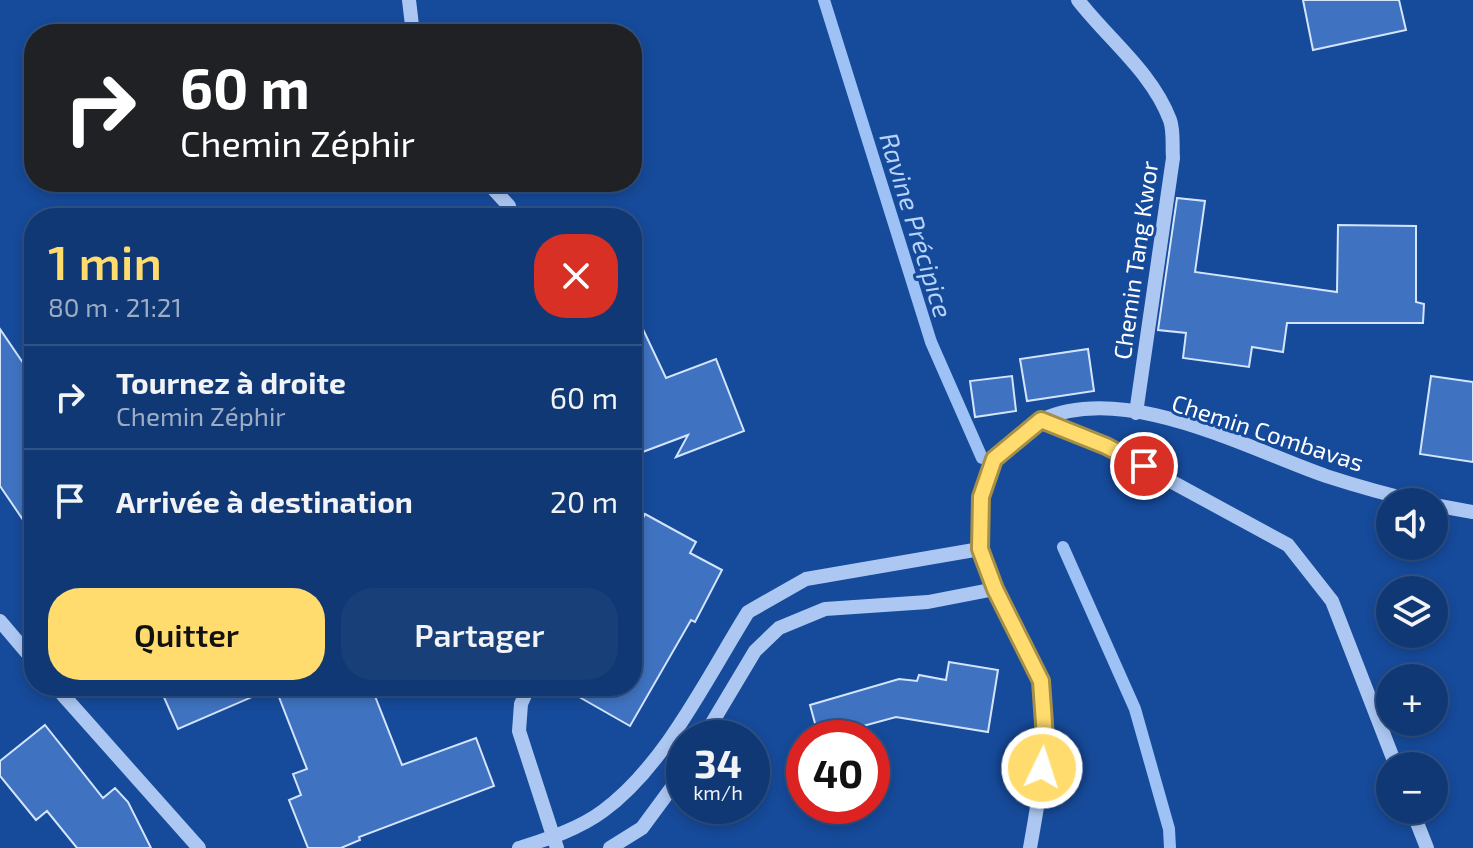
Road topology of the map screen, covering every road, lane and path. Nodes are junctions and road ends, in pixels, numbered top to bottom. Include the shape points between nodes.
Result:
1 (409, 0) edge
2 (1078, 0) edge
3 (412, 24) edge
4 (496, 192) edge
5 (509, 208) edge
6 (1136, 413) junction
7 (1041, 420) junction
8 (1376, 490) edge
9 (1448, 508) edge
10 (1473, 512) edge
11 (980, 549) junction
12 (995, 589) junction
13 (0, 621) edge
14 (24, 649) edge
15 (64, 696) edge
16 (525, 696) edge
17 (714, 720) edge
18 (1391, 752) edge
19 (666, 795) edge
20 (1418, 824) edge
21 (555, 843) edge
22 (199, 848) edge
23 (519, 848) edge
24 (610, 848) edge
25 (1030, 848) edge
26 (1427, 848) edge

1 - 3 street
2 - 6 street, Chemin Tang Kwor via 1139,68 1171,122 1173,158
4 - 5 street
6 - 7 street, Chemin Combavas via 1103,408
6 - 8 street, Chemin Combavas via 1187,424
7 - 11 street, Chemin Combavas via 994,459 981,497
7 - 18 street via 1106,446 1288,545 1332,601
9 - 10 street
11 - 12 street, Chemin Combavas
11 - 21 street via 846,570 806,579 774,594 748,612 635,784
12 - 17 street via 928,602 825,609 779,628 755,651
12 - 25 street, Chemin Combavas via 1041,681 1045,738
13 - 14 street
15 - 22 street
16 - 21 street via 519,731
19 - 24 street via 642,828
20 - 26 street
21 - 23 street

